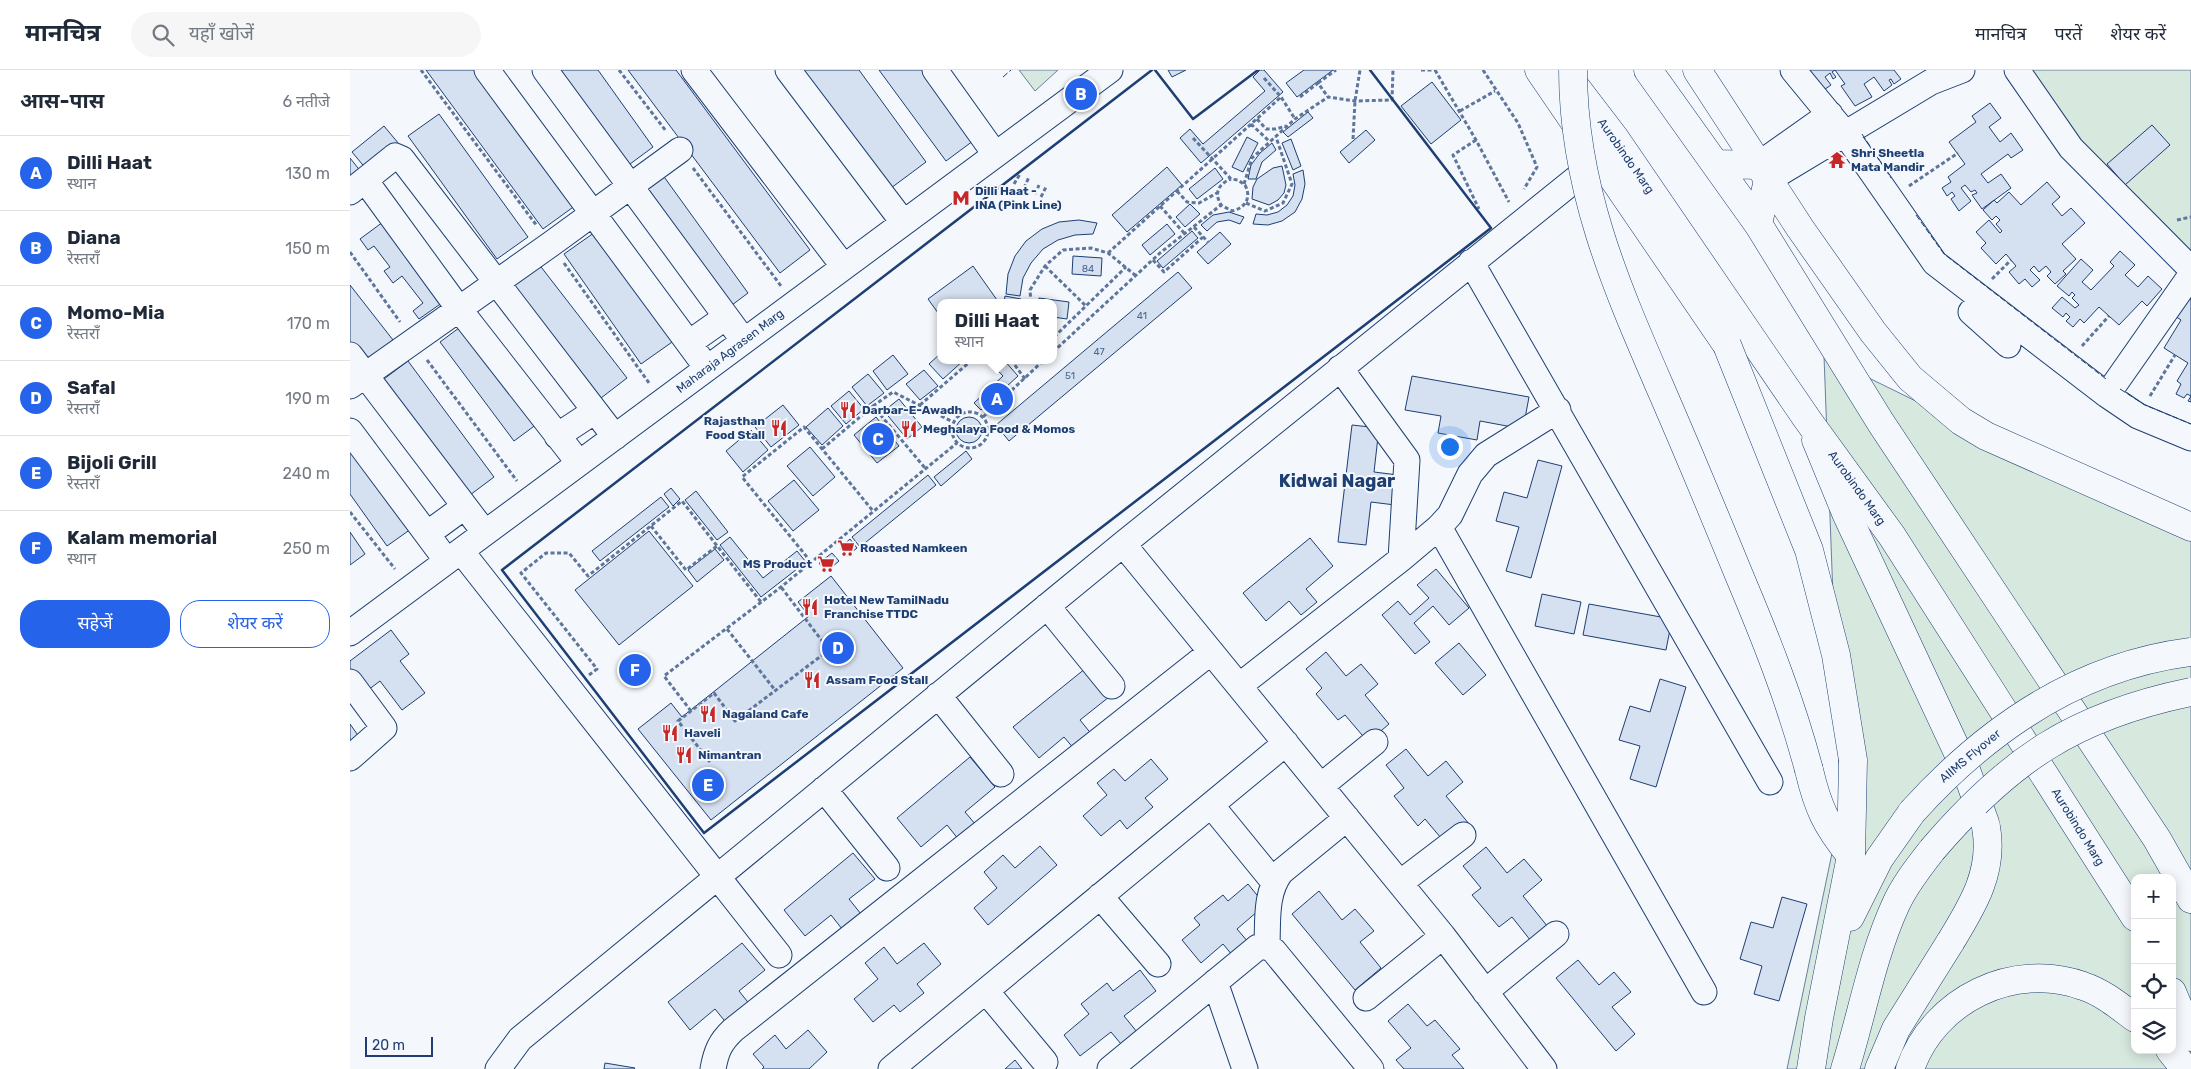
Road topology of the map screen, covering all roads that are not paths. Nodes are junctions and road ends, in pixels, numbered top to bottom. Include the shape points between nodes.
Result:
1 (487, 70) edge
2 (545, 70) edge
3 (694, 70) edge
4 (788, 70) edge
5 (934, 70) edge
6 (1540, 70) edge
7 (1562, 70) edge
8 (1573, 70) edge
9 (1648, 70) edge
10 (1697, 70) edge
11 (1793, 70) edge
12 (1962, 70) edge
13 (2017, 70) edge
14 (1107, 71) edge
15 (1837, 123) junction
16 (680, 150) road end
17 (996, 154) junction
18 (1600, 159) junction
19 (1716, 164) junction
20 (1763, 172) junction
21 (630, 185) junction
22 (358, 186) edge
23 (591, 212) junction
24 (903, 222) junction
25 (1758, 224) junction
26 (1471, 262) junction
27 (844, 267) junction
28 (2191, 269) edge
29 (2191, 275) edge
30 (496, 281) junction
31 (1981, 300) junction
32 (459, 309) junction
33 (726, 317) junction
34 (744, 341) junction
35 (689, 343) junction
36 (2008, 345) dead end
37 (350, 355) edge
38 (707, 368) junction
39 (1340, 368) junction
40 (358, 381) edge
41 (2107, 396) junction
42 (1558, 410) junction
43 (595, 411) junction
44 (1807, 419) junction
45 (350, 431) edge
46 (557, 436) junction
47 (615, 437) junction
48 (2191, 438) edge
49 (579, 463) junction
50 (464, 507) junction
51 (1439, 527) junction
52 (2191, 527) edge
53 (485, 533) junction
54 (427, 534) junction
55 (1122, 544) junction
56 (454, 556) junction
57 (1401, 559) junction
58 (1047, 606) junction
59 (352, 627) edge
60 (1211, 652) junction
61 (2191, 652) edge
62 (350, 682) edge
63 (1112, 686) dead end
64 (1239, 686) junction
65 (2191, 692) edge
66 (938, 695) junction
67 (1375, 742) dead end
68 (1286, 743) junction
69 (350, 758) edge
70 (1001, 774) dead end
71 (1770, 782) dead end
72 (1321, 786) junction
73 (824, 789) junction
74 (1211, 805) junction
75 (1347, 818) junction
76 (1463, 836) dead end
77 (2157, 839) junction
78 (1851, 856) junction
79 (888, 868) dead end
80 (717, 877) junction
81 (1274, 881) junction
82 (1400, 883) junction
83 (2191, 889) edge
84 (1100, 896) junction
85 (2191, 900) edge
86 (2131, 911) edge
87 (1556, 934) dead end
88 (1443, 936) junction
89 (1267, 946) junction
90 (779, 955) dead end
91 (1832, 958) junction
92 (1158, 964) dead end
93 (1215, 982) junction
94 (986, 991) junction
95 (1485, 992) junction
96 (1704, 992) dead end
97 (1366, 998) dead end
98 (2176, 1001) edge
99 (2131, 1015) edge
100 (2191, 1037) edge
101 (2173, 1054) edge
102 (1045, 1062) dead end
103 (498, 1069) edge
104 (713, 1069) edge
105 (891, 1069) edge
106 (1110, 1069) edge
107 (1244, 1069) edge
108 (1372, 1069) edge
109 (1544, 1069) edge
110 (1811, 1069) edge
111 (1845, 1069) edge
112 (1879, 1069) edge
113 (1910, 1069) edge
114 (2185, 1069) edge

1 - 23 street
2 - 21 street
3 - 27 street
4 - 24 street
5 - 17 street
6 - 18 main road
7 - 44 main road, Aurobindo Marg via 1614,137
8 - 78 main road, bridge via 1575,119 1588,199 1610,264 1646,359 1773,656 1798,726 1818,804 1831,832
9 - 19 main road
10 - 20 main road
11 - 15 street
12 - 15 street
13 - 28 street via 2071,148
14 - 17 street, Maharaja Agrasen Marg
15 - 20 street
15 - 31 street via 1934,263
16 - 21 street
17 - 24 street, Maharaja Agrasen Marg
18 - 26 street
18 - 78 main road, bridge via 1728,344 1809,550 1836,655 1852,760
19 - 20 main road
19 - 25 main road
20 - 25 main road
20 - 52 main road via 1873,332 1910,378 1955,416 1986,436
21 - 23 street
21 - 33 street
22 - 30 street via 395,156 402,159
22 - 32 street
23 - 30 street
23 - 35 street
24 - 27 street, Maharaja Agrasen Marg
25 - 77 main road via 1881,423
26 - 39 street
26 - 42 street
27 - 34 street, Maharaja Agrasen Marg
29 - 41 street
30 - 32 street
30 - 43 street
31 - 36 street via 1971,312
31 - 41 street
32 - 40 street
32 - 46 street
33 - 34 street
33 - 35 street
34 - 38 street, Maharaja Agrasen Marg
35 - 38 street
37 - 40 street
38 - 47 street, Maharaja Agrasen Marg
39 - 55 street
39 - 57 street via 1407,460
40 - 50 street
41 - 48 street via 2138,416
42 - 51 street via 1486,455 1470,474 1450,515
42 - 71 street
43 - 46 street
43 - 47 street
44 - 86 main road, Aurobindo Marg via 1892,536
44 - 112 main road, bridge via 1846,513 1966,770 1986,827 1989,852 1984,877 1968,913 1896,1029
45 - 54 street
46 - 49 street
47 - 49 street, Maharaja Agrasen Marg
49 - 53 street, Maharaja Agrasen Marg
50 - 53 street
50 - 54 street
51 - 57 street
51 - 96 street
53 - 56 street, Maharaja Agrasen Marg
54 - 56 street
55 - 58 street
55 - 60 street
56 - 59 street, Maharaja Agrasen Marg
56 - 80 street via 570,690
57 - 64 street
58 - 63 street
58 - 66 street
60 - 64 street
60 - 104 street via 733,1030 716,1053
61 - 91 main road, AIIMS Flyover, bridge via 2138,663 2095,678 2014,720 1977,748 1912,812 1879,859
62 - 69 street via 384,728
64 - 68 street
65 - 111 main road, bridge via 2119,710 2083,725 2048,744 1985,792 1932,850 1896,902 1884,932
66 - 70 street
66 - 73 street
67 - 72 street
68 - 72 street
68 - 74 street
72 - 75 street
73 - 79 street
73 - 80 street
74 - 81 street
74 - 84 street
75 - 81 street
75 - 82 street
76 - 82 street
77 - 83 main road
77 - 85 main road
78 - 91 main road
80 - 90 street
80 - 103 street via 520,1039
81 - 89 street via 1270,893
82 - 88 street
84 - 92 street
84 - 94 street
87 - 95 street
88 - 95 street
88 - 97 street
89 - 93 street via 1258,948
89 - 108 street
91 - 110 main road
93 - 106 street
93 - 107 street
94 - 102 street
94 - 105 street
95 - 109 street
98 - 100 main road
99 - 113 main road via 2084,986 2042,978 2013,980 1979,992 1946,1014 1921,1044
101 - 114 main road

